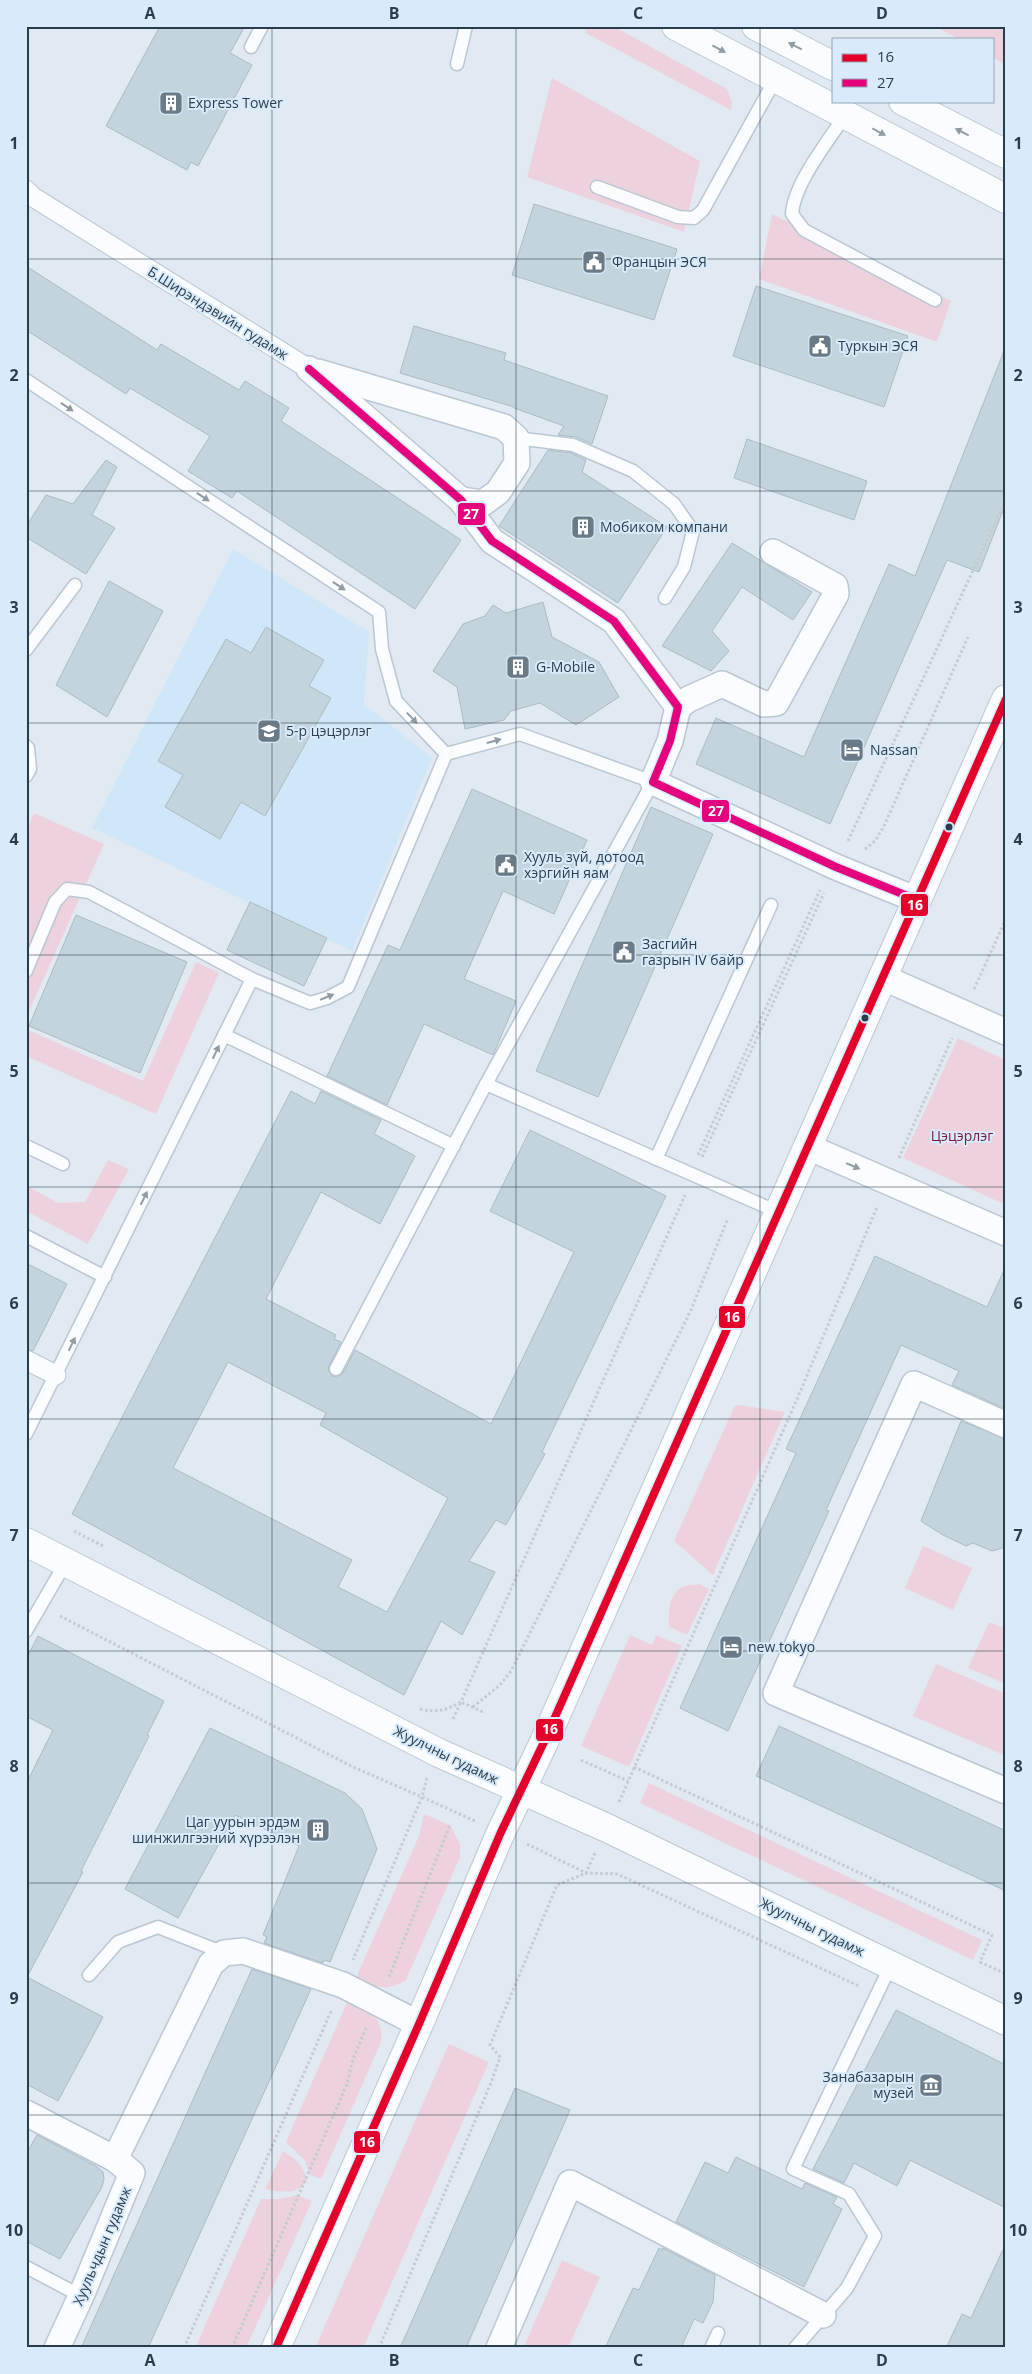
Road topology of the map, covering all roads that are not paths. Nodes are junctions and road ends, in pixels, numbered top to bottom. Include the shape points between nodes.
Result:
1 (262, 26) edge
2 (466, 26) edge
3 (676, 26) edge
4 (756, 26) edge
5 (251, 47) dead end
6 (457, 64) dead end
7 (832, 65) edge
8 (776, 78) junction
9 (905, 102) edge
10 (845, 115) junction
11 (1006, 154) edge
12 (597, 188) dead end
13 (26, 190) edge
14 (1006, 199) edge
15 (935, 300) dead end
16 (309, 369) junction
17 (26, 380) edge
18 (516, 438) junction
19 (462, 500) junction
20 (773, 552) dead end
21 (75, 585) dead end
22 (665, 598) dead end
23 (26, 650) edge
24 (1006, 699) edge
25 (678, 707) junction
26 (26, 746) edge
27 (446, 754) junction
28 (26, 776) edge
29 (653, 782) junction
30 (915, 899) junction
31 (770, 905) dead end
32 (26, 971) edge
33 (882, 977) junction
34 (252, 979) junction
35 (1006, 1032) edge
36 (224, 1035) junction
37 (486, 1084) junction
38 (26, 1146) edge
39 (454, 1146) junction
40 (808, 1147) junction
41 (656, 1158) junction
42 (63, 1164) dead end
43 (778, 1212) junction
44 (1006, 1233) edge
45 (26, 1236) edge
46 (104, 1277) junction
47 (26, 1360) edge
48 (336, 1369) dead end
49 (56, 1375) junction
50 (1006, 1425) edge
51 (26, 1434) edge
52 (26, 1542) edge
53 (66, 1562) junction
54 (26, 1631) edge
55 (521, 1791) junction
56 (1006, 1791) edge
57 (224, 1953) junction
58 (891, 1965) junction
59 (88, 1975) dead end
60 (1006, 2021) edge
61 (419, 2024) junction
62 (26, 2113) edge
63 (116, 2159) junction
64 (26, 2267) edge
65 (81, 2296) junction
66 (823, 2315) junction
67 (718, 2333) dead end
68 (57, 2348) edge
69 (276, 2348) edge
70 (499, 2348) edge
71 (711, 2348) edge
72 (795, 2348) edge

1 - 5 lane
2 - 6 lane
3 -> 8 main road
7 -> 4 main road
8 - 10 main road
8 - 12 lane via 703,210 694,218 678,217
11 -> 9 main road
10 -> 14 main road
10 - 15 lane via 792,202 792,214 804,230
13 - 16 street, Б.Ширэндэвийн гудамж
16 - 18 street via 504,427
16 - 19 street, Б.Ширэндэвийн гудамж
17 -> 27 lane via 379,612 382,649 396,701
18 - 19 street via 517,463 498,492 483,503
18 - 22 lane via 573,445 633,471 674,504 693,531 684,567
19 - 25 street, Б.Ширэндэвийн гудамж via 492,541 614,621
20 - 25 street via 835,586 836,594 776,703 764,704 722,684
21 - 23 lane
24 - 30 main road
25 - 29 street via 670,741
26 - 28 lane via 30,769
27 -> 29 lane via 520,734
34 -> 27 lane via 310,1003 348,987
29 - 30 street via 836,873
29 - 37 lane
30 - 33 main road
31 - 41 lane
32 - 34 lane via 55,902 67,890 89,892
33 - 35 street
33 - 40 main road
34 - 36 lane
36 - 39 lane
46 -> 36 lane
37 - 39 lane
37 - 41 lane
38 - 42 lane
39 - 48 lane
40 - 43 main road
40 -> 44 street
41 - 43 lane
43 - 55 main road
45 - 46 lane
49 -> 46 lane
47 - 49 street
49 - 51 lane
50 - 56 street via 914,1384 776,1693
52 - 53 main road, Жуулчны гудамж
53 - 54 lane
53 - 55 main road, Жуулчны гудамж via 439,1753
55 - 58 main road, Жуулчны гудамж via 607,1828
55 - 61 main road
57 - 59 lane via 158,1927 118,1942
57 - 61 street via 244,1951 342,1984
57 - 63 street via 211,1964
58 - 60 main road, Жуулчны гудамж
58 - 66 lane via 794,2169 849,2194 875,2236 847,2288
61 - 69 main road
62 - 63 street, Хуульчдын гудамж
63 - 65 street, Хуульчдын гудамж via 132,2173
64 - 65 lane
65 - 68 street, Хуульчдын гудамж
66 - 70 street via 570,2183
66 - 72 lane
67 - 71 lane

